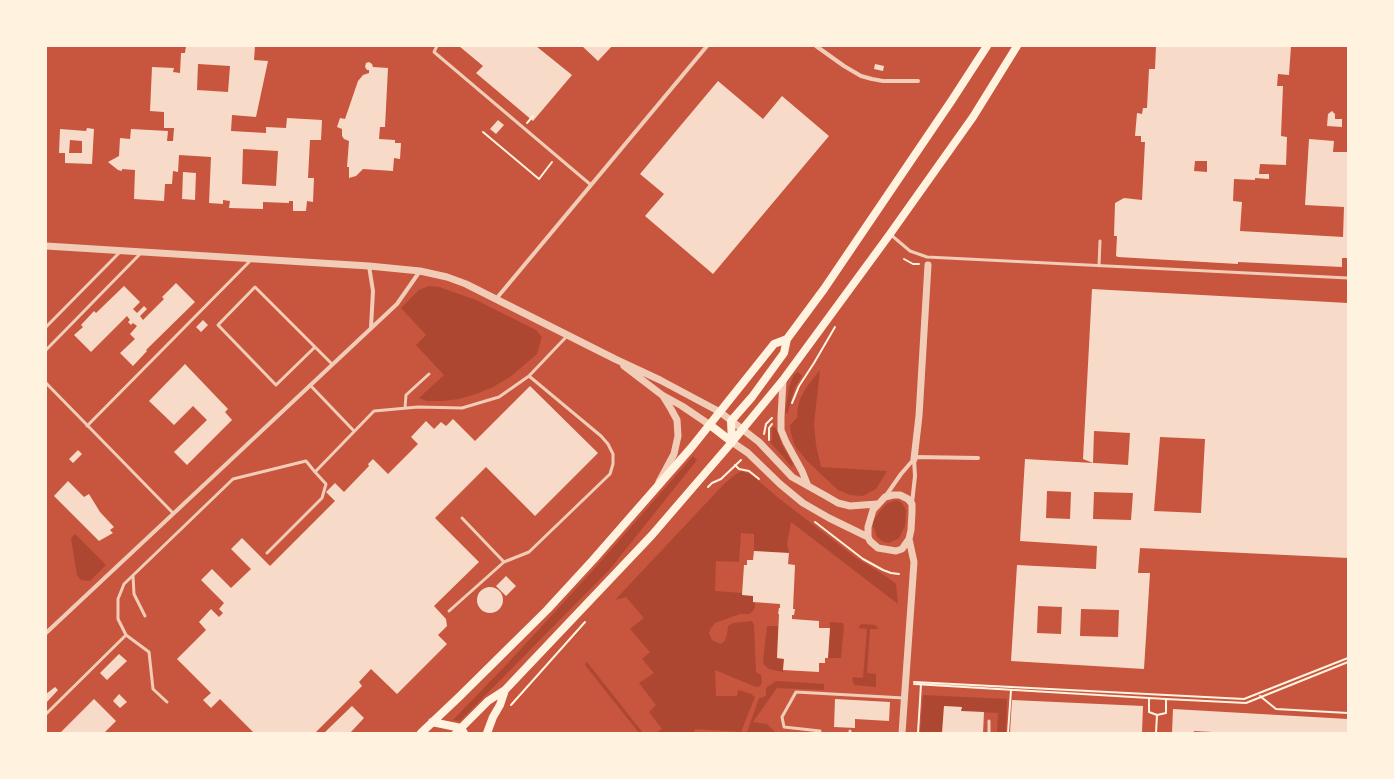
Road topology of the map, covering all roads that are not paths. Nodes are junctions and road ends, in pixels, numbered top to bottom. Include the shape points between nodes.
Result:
1 (436, 46) edge
2 (707, 46) edge
3 (816, 46) edge
4 (987, 46) edge
5 (1017, 46) edge
6 (918, 81) dead end
7 (591, 186) junction
8 (890, 234) junction
9 (1100, 241) dead end
10 (46, 246) edge
11 (120, 252) junction
12 (140, 253) junction
13 (252, 259) junction
14 (928, 265) dead end
15 (369, 266) junction
16 (1099, 266) junction
17 (420, 271) junction
18 (1348, 278) edge
19 (496, 299) junction
20 (371, 327) junction
21 (46, 328) edge
22 (568, 336) junction
23 (787, 339) junction
24 (315, 348) junction
25 (46, 350) edge
26 (615, 359) junction
27 (332, 364) junction
28 (429, 374) dead end
29 (529, 376) junction
30 (784, 380) junction
31 (46, 383) edge
32 (310, 384) junction
33 (662, 395) junction
34 (405, 408) junction
35 (720, 412) junction
36 (732, 421) junction
37 (710, 425) junction
38 (87, 426) junction
39 (743, 430) junction
40 (354, 431) junction
41 (732, 442) junction
42 (915, 458) junction
43 (978, 458) dead end
44 (316, 472) junction
45 (808, 486) junction
46 (655, 487) junction
47 (885, 497) junction
48 (877, 504) junction
49 (912, 504) junction
50 (173, 513) junction
51 (462, 518) dead end
52 (868, 537) junction
53 (909, 539) junction
54 (268, 553) dead end
55 (504, 562) junction
56 (133, 576) junction
57 (449, 611) dead end
58 (145, 616) dead end
59 (46, 633) edge
60 (126, 635) junction
61 (505, 690) junction
62 (904, 698) junction
63 (167, 702) dead end
64 (46, 714) edge
65 (989, 721) dead end
66 (432, 722) junction
67 (460, 731) edge
68 (421, 733) edge
69 (487, 733) edge
70 (820, 733) edge
71 (902, 733) edge
72 (989, 733) edge

1 - 7 lane via 434,52
2 - 7 street
3 - 6 street via 861,76 883,81
4 - 23 main road via 824,289
5 - 8 main road
7 - 19 street
8 - 16 lane via 910,251 927,257
8 - 30 main road
9 - 16 lane
10 - 11 street
11 - 12 street
11 - 21 lane
12 - 13 street
12 - 25 lane
13 - 15 street
13 - 38 lane
14 - 42 street
15 - 17 street
15 - 20 street via 373,291
16 - 18 lane
17 - 19 street via 466,284
17 - 20 street via 397,304
19 - 22 street
20 - 27 street
22 - 26 street
22 - 29 lane
23 - 35 main road via 774,344
23 - 36 main road via 784,353
24 - 24 lane via 256,287 218,325 276,385
24 - 27 lane
26 - 33 street
26 - 35 street
27 - 32 street
28 - 34 lane via 406,395
29 - 34 lane via 499,397 462,408
29 - 55 lane via 608,444 613,454 613,464 610,474 529,552
30 - 39 main road
30 - 45 street via 781,430
31 - 38 lane
32 - 40 lane
32 - 50 street
33 - 37 street
33 - 46 street via 677,420 678,436 674,454
34 - 40 lane via 374,411
35 - 36 street
35 - 37 main road
36 - 39 street
36 - 41 main road
37 - 41 main road
37 - 46 main road
38 - 50 lane
39 - 41 main road
39 - 45 street via 759,442 792,477
40 - 44 lane
41 - 52 street via 748,453 803,503
41 - 61 main road via 652,535
42 - 43 street
42 - 47 street
42 - 49 street
44 - 54 lane via 326,484 322,498
44 - 56 lane via 306,461 233,479
45 - 48 street via 838,503 850,506
46 - 66 main road via 547,610
47 - 48 street
47 - 49 street via 900,495
48 - 52 street via 868,526
49 - 53 street
50 - 59 street
51 - 55 lane
52 - 53 street via 878,548 896,551 902,549
53 - 62 street via 914,562
55 - 57 lane
56 - 58 lane via 134,594
56 - 60 lane via 124,584 118,599 118,619
60 - 63 lane via 149,652 153,689
60 - 64 lane
61 - 67 main road via 488,702
61 - 69 main road
62 - 70 lane via 796,692 782,717 784,727
62 - 71 street
65 - 72 lane
66 - 67 main road
66 - 68 main road

